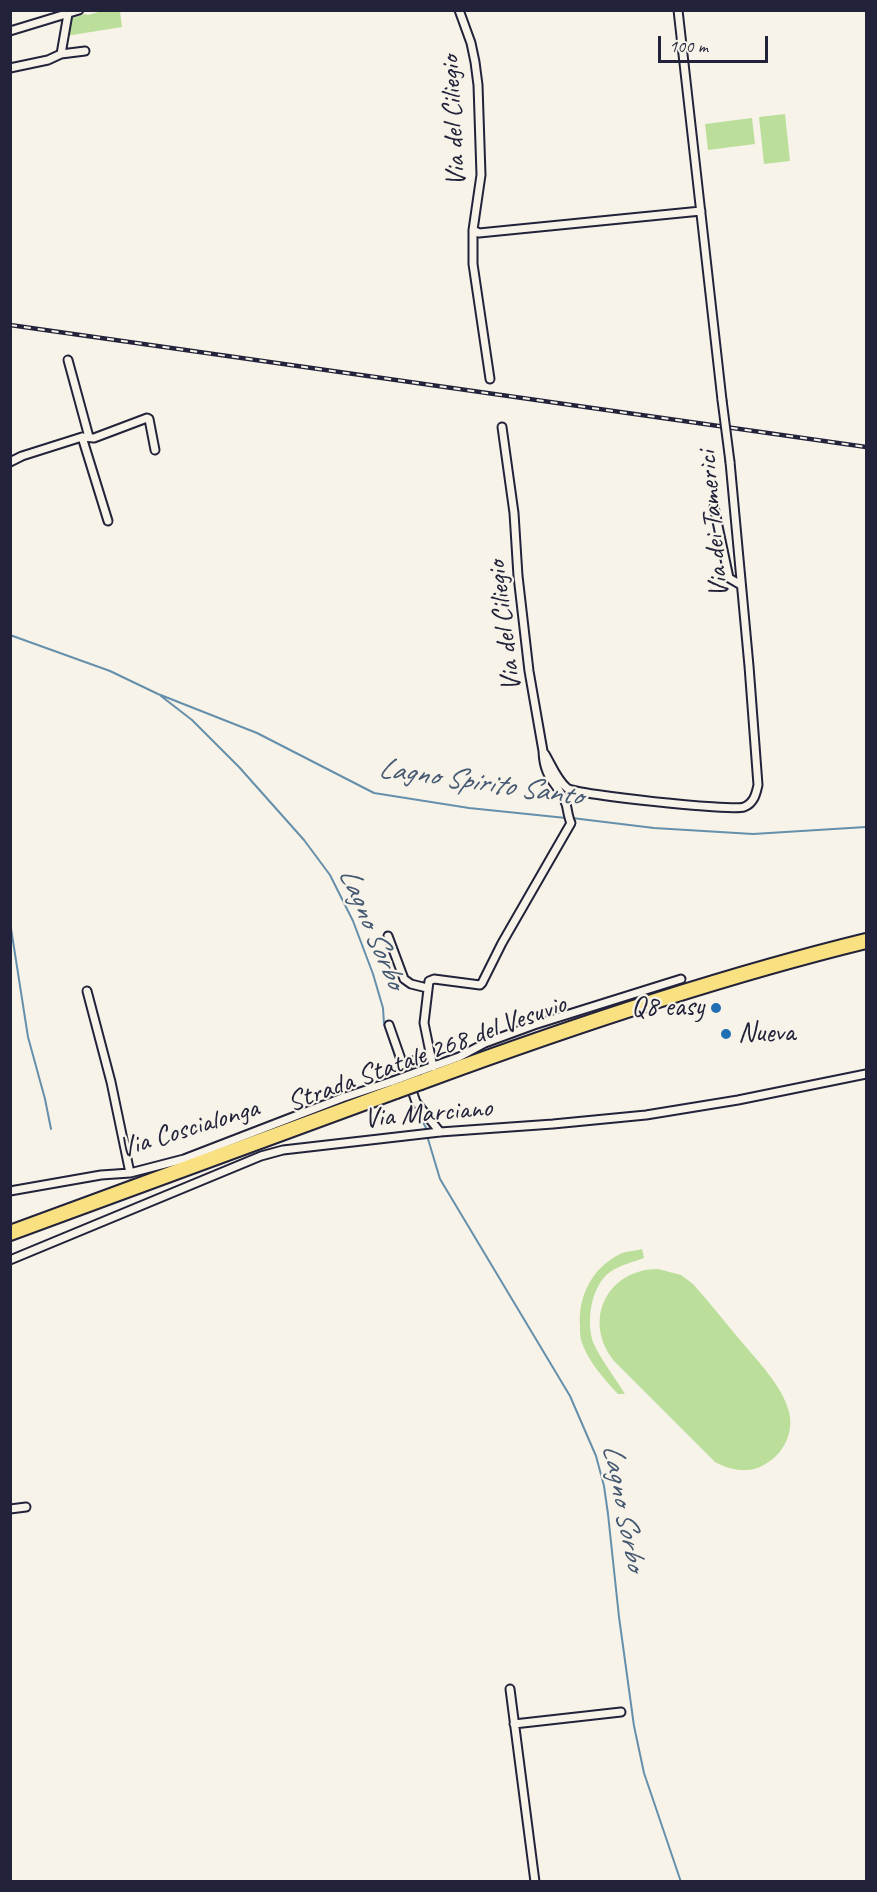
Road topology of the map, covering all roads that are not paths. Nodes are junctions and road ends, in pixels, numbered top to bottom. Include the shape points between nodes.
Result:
1 (459, 10) edge
2 (678, 10) edge
3 (73, 12) edge
4 (10, 31) edge
5 (85, 51) dead end
6 (60, 54) junction
7 (10, 68) edge
8 (701, 211) junction
9 (473, 230) junction
10 (68, 360) dead end
11 (490, 379) dead end
12 (502, 427) dead end
13 (86, 437) junction
14 (155, 450) dead end
15 (10, 462) edge
16 (714, 507) dead end
17 (108, 521) dead end
18 (741, 585) junction
19 (543, 751) junction
20 (388, 936) dead end
21 (867, 941) edge
22 (681, 979) dead end
23 (427, 988) junction
24 (87, 991) dead end
25 (388, 1025) dead end
26 (430, 1055) junction
27 (403, 1066) junction
28 (433, 1067) junction
29 (867, 1074) edge
30 (420, 1077) junction
31 (394, 1086) junction
32 (440, 1132) junction
33 (130, 1173) junction
34 (10, 1191) edge
35 (10, 1233) edge
36 (10, 1260) edge
37 (26, 1507) dead end
38 (10, 1509) edge
39 (510, 1689) dead end
40 (621, 1712) dead end
41 (514, 1724) junction
42 (535, 1881) edge

1 - 9 street, Via del Ciliegio via 476,62 478,85 481,175
2 - 8 street, Via dei Tamerici
3 - 4 street
3 - 6 street
5 - 6 street
6 - 7 street
8 - 9 street via 478,233
8 - 18 street, Via dei Tamerici, bridge
9 - 11 street, Via del Ciliegio via 473,264
10 - 13 street
12 - 19 street, Via del Ciliegio via 529,671
13 - 14 street via 94,438 147,418
13 - 15 street
13 - 17 street
16 - 18 street via 729,578
18 - 19 street, Via dei Tamerici via 758,785 752,802 741,808 717,807 591,795 569,789 561,782
19 - 23 street, Via del Ciliegio via 549,777 566,804 569,829 483,983 430,979
20 - 23 street via 404,979
21 - 30 highway, Strada Statale 268 del Vesuvio via 730,978
22 - 28 street via 534,1025
23 - 26 street via 424,1023
24 - 33 street
25 - 27 street
26 - 27 street
26 - 28 street
27 - 32 street via 416,1101
28 - 30 street
29 - 32 street, Via Marciano via 646,1115
30 - 31 highway, Strada Statale 268 del Vesuvio, bridge
31 - 33 street, Via Coscialonga via 342,1098 184,1159
31 - 35 highway, Strada Statale 268 del Vesuvio
32 - 36 street, Via Marciano via 283,1150 261,1156
33 - 34 street, Via Coscialonga
37 - 38 street
39 - 41 street
40 - 41 street
41 - 42 street

